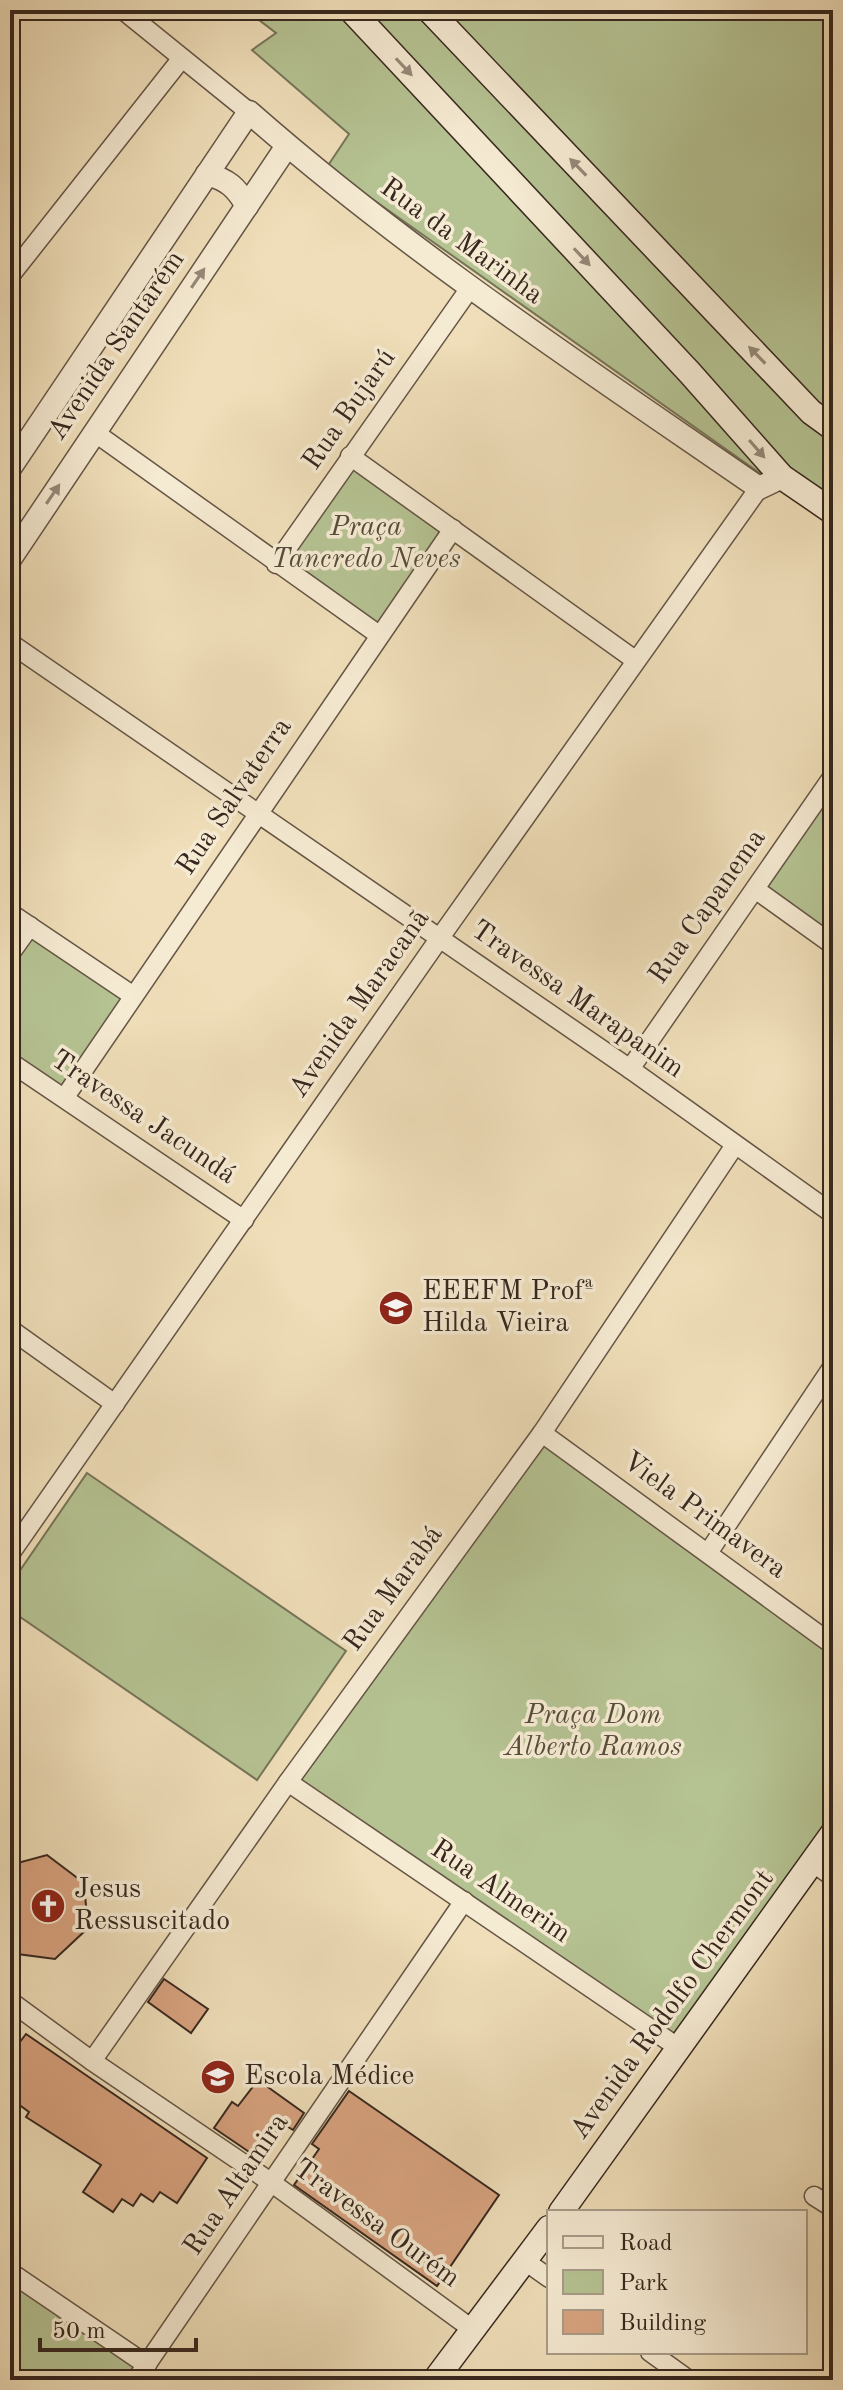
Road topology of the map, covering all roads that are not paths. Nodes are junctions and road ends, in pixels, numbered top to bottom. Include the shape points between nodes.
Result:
1 (123, 10) edge
2 (351, 10) edge
3 (429, 10) edge
4 (182, 58) junction
5 (249, 112) junction
6 (287, 146) junction
7 (207, 174) junction
8 (247, 206) junction
9 (10, 276) edge
10 (470, 288) junction
11 (833, 428) edge
12 (94, 432) junction
13 (350, 456) junction
14 (10, 468) edge
15 (782, 477) junction
16 (759, 488) junction
17 (833, 512) edge
18 (453, 529) junction
19 (10, 559) edge
20 (276, 564) junction
21 (379, 635) junction
22 (10, 643) edge
23 (635, 660) junction
24 (831, 784) edge
25 (258, 813) junction
26 (755, 889) junction
27 (10, 913) edge
28 (30, 926) junction
29 (439, 939) junction
30 (833, 945) edge
31 (10, 954) edge
32 (132, 995) junction
33 (10, 1062) edge
34 (630, 1069) junction
35 (65, 1097) junction
36 (735, 1145) junction
37 (833, 1214) edge
38 (244, 1220) junction
39 (10, 1329) edge
40 (833, 1366) edge
41 (115, 1404) junction
42 (542, 1433) junction
43 (708, 1553) junction
44 (10, 1554) edge
45 (833, 1645) edge
46 (288, 1782) junction
47 (833, 1833) edge
48 (812, 1862) junction
49 (833, 1877) edge
50 (464, 1901) junction
51 (10, 2001) edge
52 (679, 2048) junction
53 (92, 2061) junction
54 (272, 2183) junction
55 (814, 2196) dead end
56 (833, 2208) edge
57 (562, 2210) edge
58 (547, 2231) edge
59 (525, 2261) junction
60 (10, 2272) edge
61 (547, 2277) edge
62 (472, 2329) junction
63 (653, 2354) edge
64 (142, 2373) edge
65 (435, 2380) edge
66 (689, 2380) edge

1 - 4 street, Rua da Marinha
2 -> 15 main road
11 -> 3 main road via 811,412
4 - 5 street, Rua da Marinha
4 - 9 street
5 - 6 street, Rua da Marinha
5 - 7 street, Avenida Santarém
6 - 8 street, Avenida Santarém
6 - 10 street, Rua da Marinha
7 - 8 street via 226,179
7 - 14 street, Avenida Santarém
12 -> 8 street, Avenida Santarém
10 - 13 street, Rua Bujarú
10 - 16 street, Rua da Marinha
19 -> 12 street, Avenida Santarém
12 - 20 street
13 - 18 street
13 - 20 street, Rua Bujarú
15 - 16 street
15 - 17 main road
16 - 23 street, Avenida Maracanã
18 - 21 street, Rua Salvaterra
18 - 23 street
20 - 21 street
21 - 25 street, Rua Salvaterra
22 - 25 street, Travessa Marapanim
23 - 29 street, Avenida Maracanã
24 - 26 street, Rua Capanema
25 - 29 street, Travessa Marapanim
25 - 32 street, Rua Salvaterra
26 - 30 street
26 - 34 street, Rua Capanema
27 - 28 street
28 - 31 street
28 - 32 street
29 - 34 street, Travessa Marapanim
29 - 38 street, Avenida Maracanã
32 - 35 street, Rua Salvaterra
33 - 35 street, Travessa Jacundá
34 - 36 street, Travessa Marapanim
35 - 38 street, Travessa Jacundá
36 - 37 street, Travessa Marapanim
36 - 42 street, Rua Marabá
38 - 41 street, Avenida Maracanã
39 - 41 street
40 - 43 street
41 - 44 street, Avenida Maracanã
42 - 43 street, Viela Primavera
42 - 46 street, Rua Marabá
43 - 45 street, Viela Primavera
46 - 50 street, Rua Almerim
46 - 53 street, Rua Marabá
47 - 48 main road, Avenida Rodolfo Chermont
48 - 49 street
48 - 52 main road, Avenida Rodolfo Chermont
50 - 52 street, Rua Almerim
50 - 54 street, Rua Altamira
51 - 53 street, Travessa Ourém
52 - 57 main road, Avenida Rodolfo Chermont
53 - 54 street, Travessa Ourém
54 - 62 street, Travessa Ourém
54 - 64 street, Rua Altamira
55 - 56 street
58 - 59 main road
59 - 61 street
59 - 62 main road
60 - 64 street
62 - 65 main road
63 - 66 street

